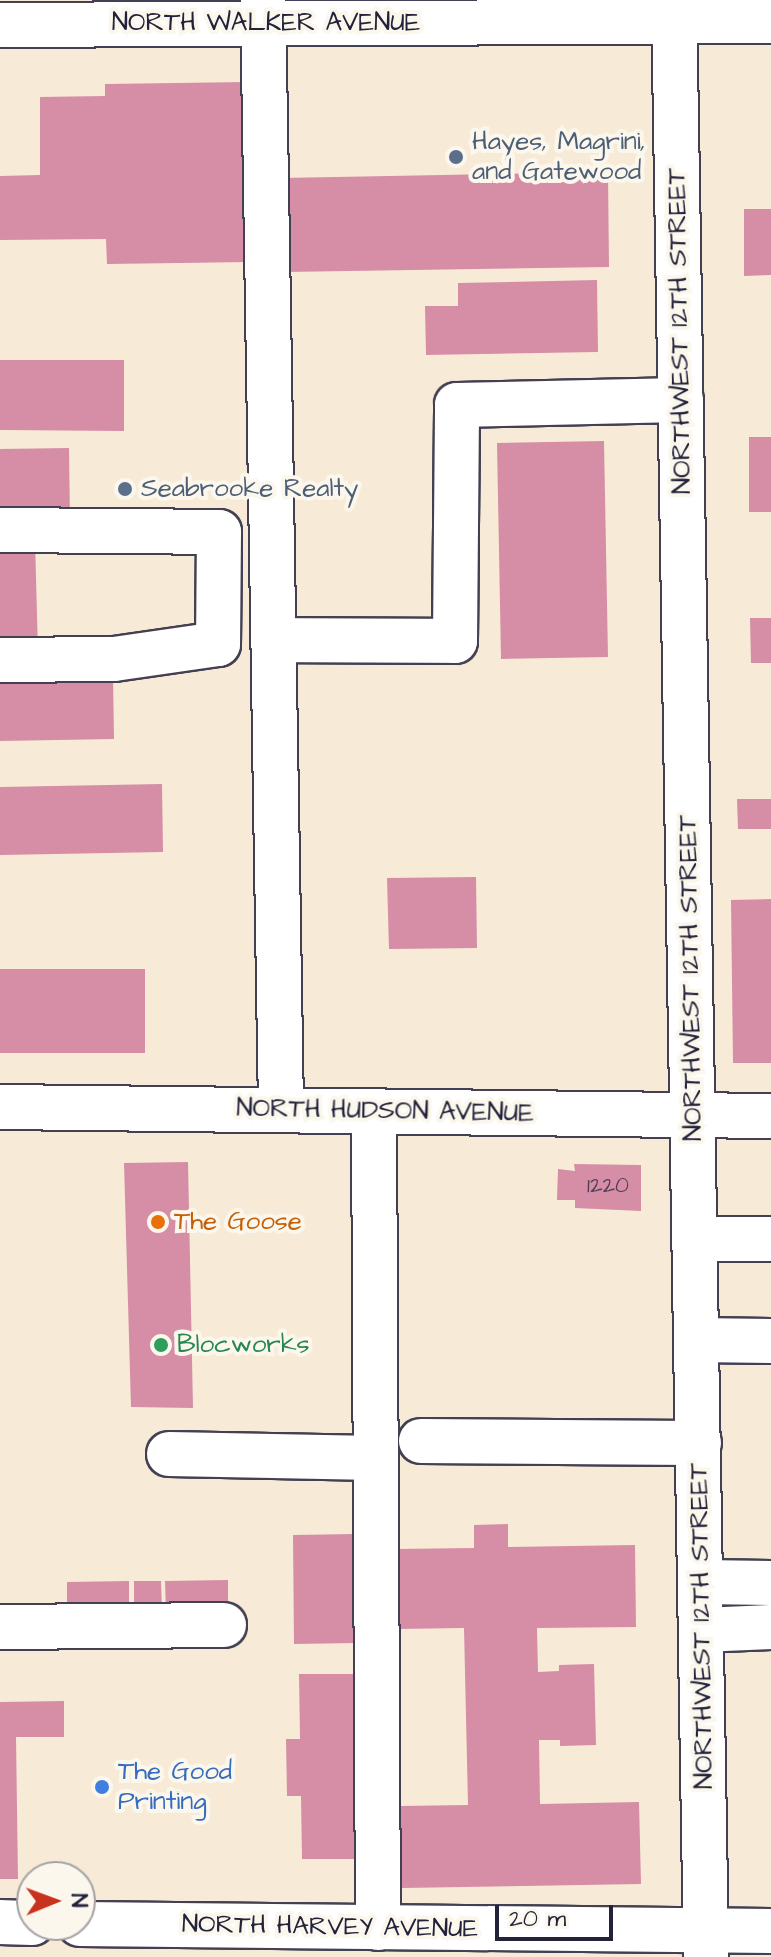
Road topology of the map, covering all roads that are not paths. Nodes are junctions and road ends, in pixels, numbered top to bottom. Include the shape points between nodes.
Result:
1 (674, 11) edge
2 (108, 12) edge
3 (263, 12) edge
4 (771, 21) edge
5 (0, 25) edge
6 (681, 400) junction
7 (0, 530) edge
8 (273, 640) junction
9 (0, 660) edge
10 (0, 1107) edge
11 (281, 1110) junction
12 (374, 1111) junction
13 (694, 1115) junction
14 (771, 1116) edge
15 (696, 1239) junction
16 (771, 1239) edge
17 (697, 1340) junction
18 (771, 1341) edge
19 (421, 1441) dead end
20 (699, 1443) junction
21 (169, 1454) dead end
22 (375, 1458) junction
23 (701, 1582) junction
24 (771, 1583) edge
25 (224, 1625) dead end
26 (0, 1627) edge
27 (771, 1627) edge
28 (701, 1630) junction
29 (96, 1926) edge
30 (378, 1928) junction
31 (771, 1931) edge
32 (215, 1941) edge
33 (329, 1942) edge
34 (706, 1944) edge

1 - 3 street, NORTH WALKER AVENUE
1 - 4 street, NORTH WALKER AVENUE
1 - 6 street, NORTHWEST 12TH STREET
2 - 3 street, NORTH WALKER AVENUE
2 - 5 street, NORTH WALKER AVENUE
3 - 8 street
6 - 8 street via 457,405 455,641
6 - 13 street, NORTHWEST 12TH STREET
7 - 9 street via 219,532 218,644 114,659
8 - 11 street
10 - 11 street, NORTH HUDSON AVENUE
11 - 12 street, NORTH HUDSON AVENUE
12 - 13 street, NORTH HUDSON AVENUE
12 - 22 street
13 - 14 street, NORTH HUDSON AVENUE
13 - 15 street, NORTHWEST 12TH STREET
15 - 16 street
15 - 17 street, NORTHWEST 12TH STREET
17 - 18 street
17 - 20 street, NORTHWEST 12TH STREET
19 - 20 street
20 - 23 street, NORTHWEST 12TH STREET
21 - 22 street
22 - 30 street
23 - 24 street
23 - 28 street, NORTHWEST 12TH STREET
25 - 26 street
27 - 28 street
28 - 34 street, NORTHWEST 12TH STREET
29 - 32 street, NORTH HARVEY AVENUE
30 - 33 street, NORTH HARVEY AVENUE
30 - 34 street, NORTH HARVEY AVENUE
31 - 34 street, NORTH HARVEY AVENUE
32 - 33 street, NORTH HARVEY AVENUE

